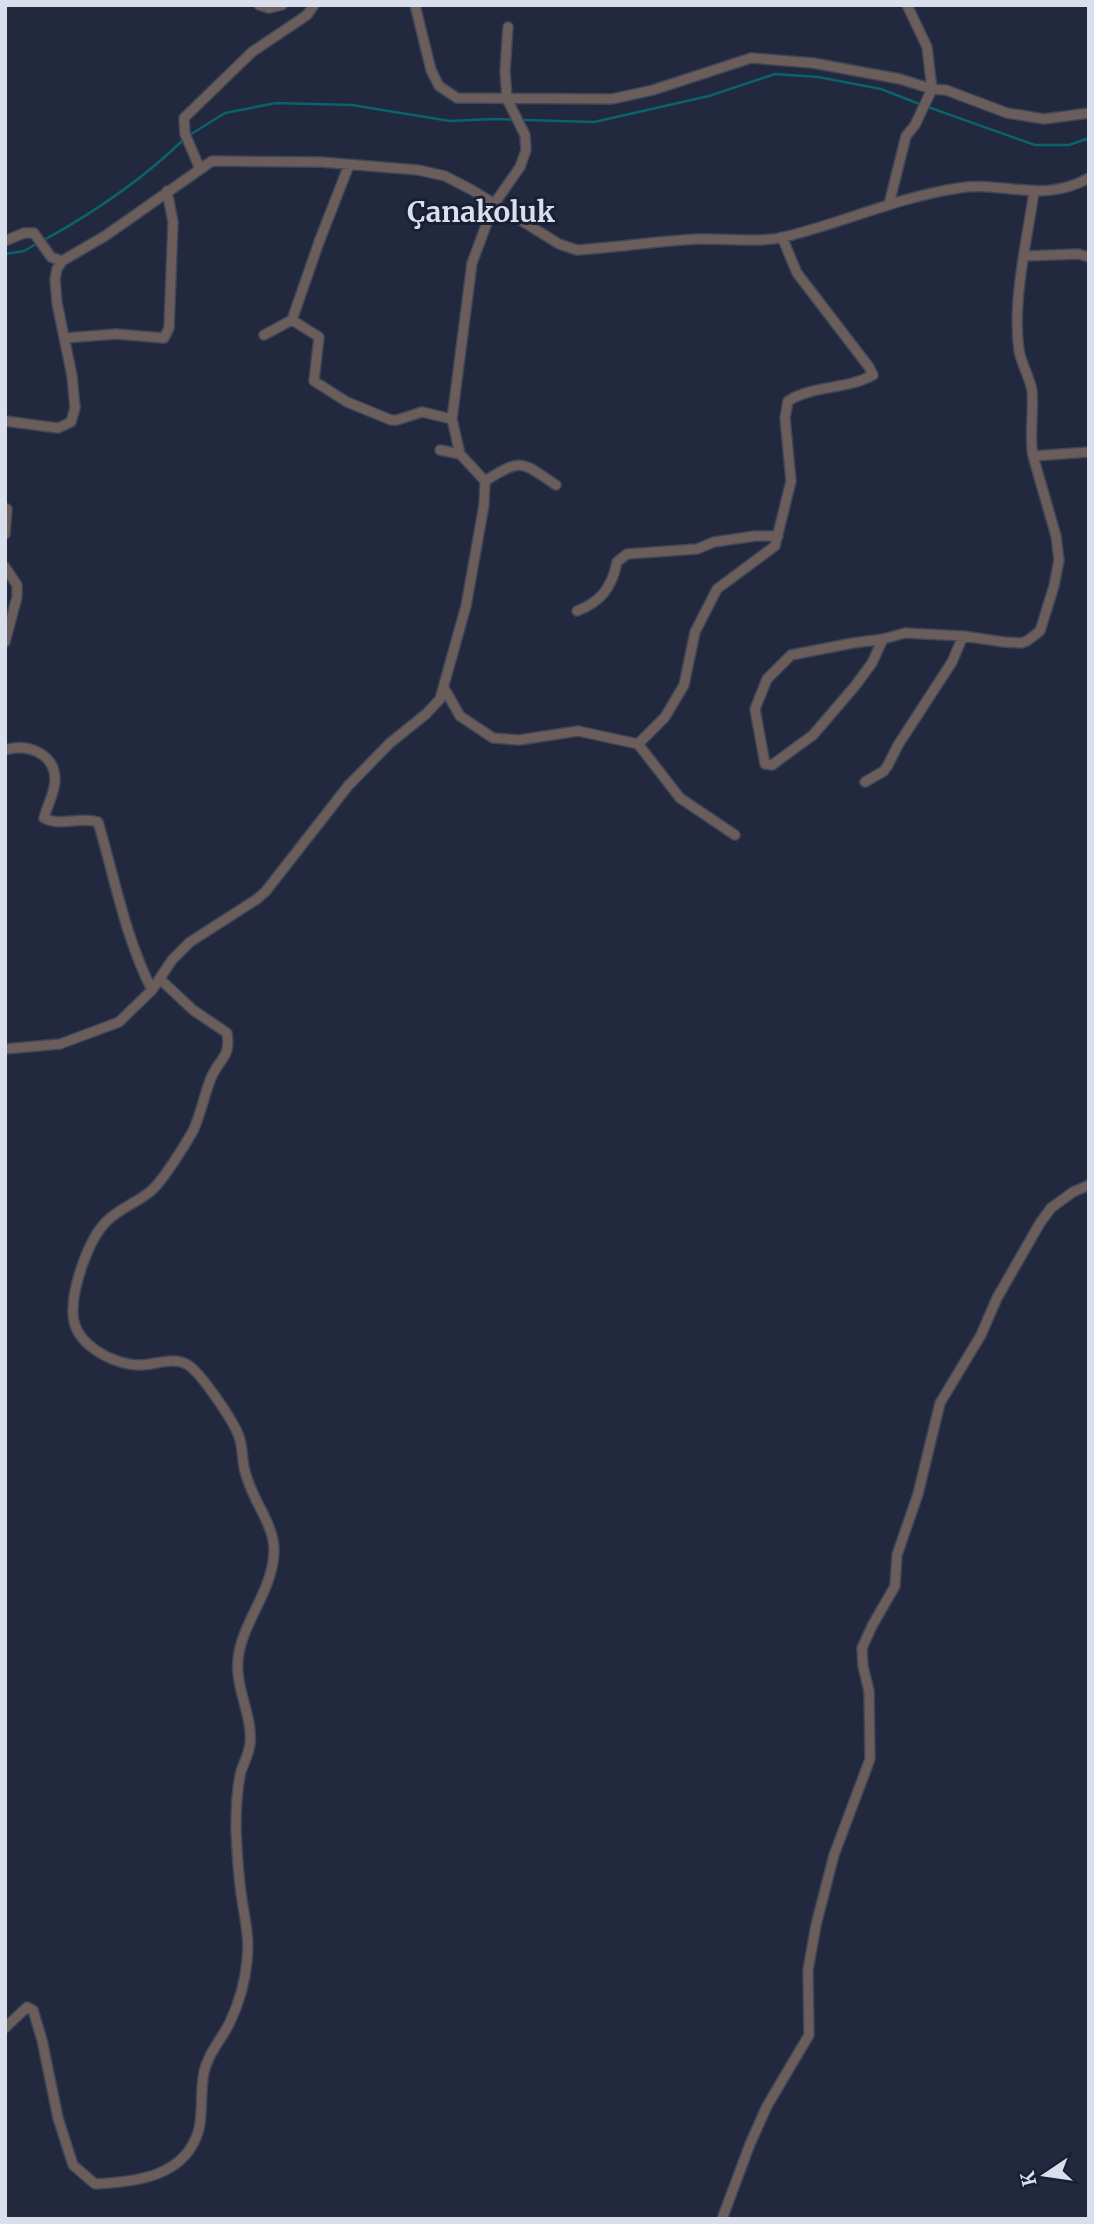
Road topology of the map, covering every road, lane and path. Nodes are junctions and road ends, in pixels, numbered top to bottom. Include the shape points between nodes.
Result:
1 (259, 5) edge
2 (282, 5) edge
3 (314, 5) edge
4 (415, 5) edge
5 (907, 5) edge
6 (508, 27) dead end
7 (932, 89) junction
8 (507, 99) junction
9 (1089, 113) edge
10 (349, 165) junction
11 (201, 169) junction
12 (1089, 178) edge
13 (167, 191) junction
14 (1034, 192) junction
15 (494, 204) junction
16 (889, 204) junction
17 (782, 237) junction
18 (5, 241) edge
19 (1024, 256) junction
20 (1089, 257) edge
21 (62, 261) junction
22 (292, 320) junction
23 (264, 335) dead end
24 (65, 338) junction
25 (452, 419) junction
26 (5, 421) edge
27 (440, 450) dead end
28 (1089, 452) edge
29 (460, 454) junction
30 (1033, 456) junction
31 (485, 481) junction
32 (556, 485) dead end
33 (5, 508) edge
34 (5, 534) edge
35 (778, 536) junction
36 (5, 567) edge
37 (577, 611) dead end
38 (962, 636) junction
39 (883, 639) junction
40 (5, 642) edge
41 (444, 688) junction
42 (639, 744) junction
43 (5, 750) edge
44 (865, 782) dead end
45 (735, 835) dead end
46 (160, 979) junction
47 (152, 990) junction
48 (5, 1048) edge
49 (1089, 1185) edge
50 (5, 2028) edge
51 (722, 2219) edge

1 - 2 street
3 - 11 street via 307,15 252,52 184,118 184,134
4 - 8 street via 430,70 439,86 457,98
5 - 7 street via 927,47
6 - 8 street
7 - 8 street via 813,63 751,58 612,99
7 - 9 street via 1007,113 1044,119
7 - 16 street via 906,136
8 - 15 street via 525,135 526,150 520,167
10 - 11 street via 232,160 212,161
10 - 15 street via 446,176
10 - 22 street
11 - 13 street
12 - 14 street via 1061,190
13 - 21 street
13 - 24 street via 173,222 169,328 164,338 116,334
14 - 16 street via 963,187
14 - 19 street
15 - 17 street via 577,250
15 - 25 street via 472,263
16 - 17 street
17 - 35 street via 797,273 873,375 860,383 788,401 785,418 791,481
18 - 21 street via 34,233 51,257
19 - 20 street
19 - 30 street via 1019,351 1032,390
21 - 24 street via 55,279
22 - 23 street
22 - 25 street via 320,337 314,381 347,402 391,420 422,412
24 - 26 street via 75,408 71,422 58,428
25 - 29 street
27 - 29 street
28 - 30 street
29 - 31 street
30 - 38 street via 1059,560 1040,631 1021,642
31 - 32 street via 515,464 527,466
31 - 41 street via 466,606
33 - 34 street
35 - 37 street via 627,554 617,562 601,597
35 - 42 street via 775,547 717,589 695,632 684,685 665,717
36 - 40 street via 17,585
38 - 39 street via 905,633
38 - 44 street via 952,662 888,765
39 - 39 street via 791,655 767,679 755,709 765,764 772,765 813,735 872,663
41 - 42 street via 460,716 493,738 519,740 578,731
41 - 46 street via 426,715 390,743 329,807 266,891 190,942
42 - 45 street via 680,797
43 - 47 street via 38,751 51,762 55,780 44,818 53,823 98,822 129,935
46 - 47 street
46 - 50 street via 193,1010 228,1033 229,1048 212,1076 193,1131 166,1171 152,1190 105,1222 89,1245 73,1313 83,1338 112,1359 138,1365 174,1361 190,1366 236,1429 253,1495 274,1535 269,1579 237,1660 250,1745 240,1775 236,1824 249,1934 247,1964 240,2000 204,2071 195,2138 182,2159 167,2171 145,2178 95,2185 73,2165 33,2010 27,2007
47 - 48 street via 119,1022 60,1044
49 - 51 street via 1051,1208 1040,1223 940,1403 918,1494 897,1555 895,1586 862,1648 869,1691 870,1759 834,1855 816,1925 808,1969 808,2035 767,2106

